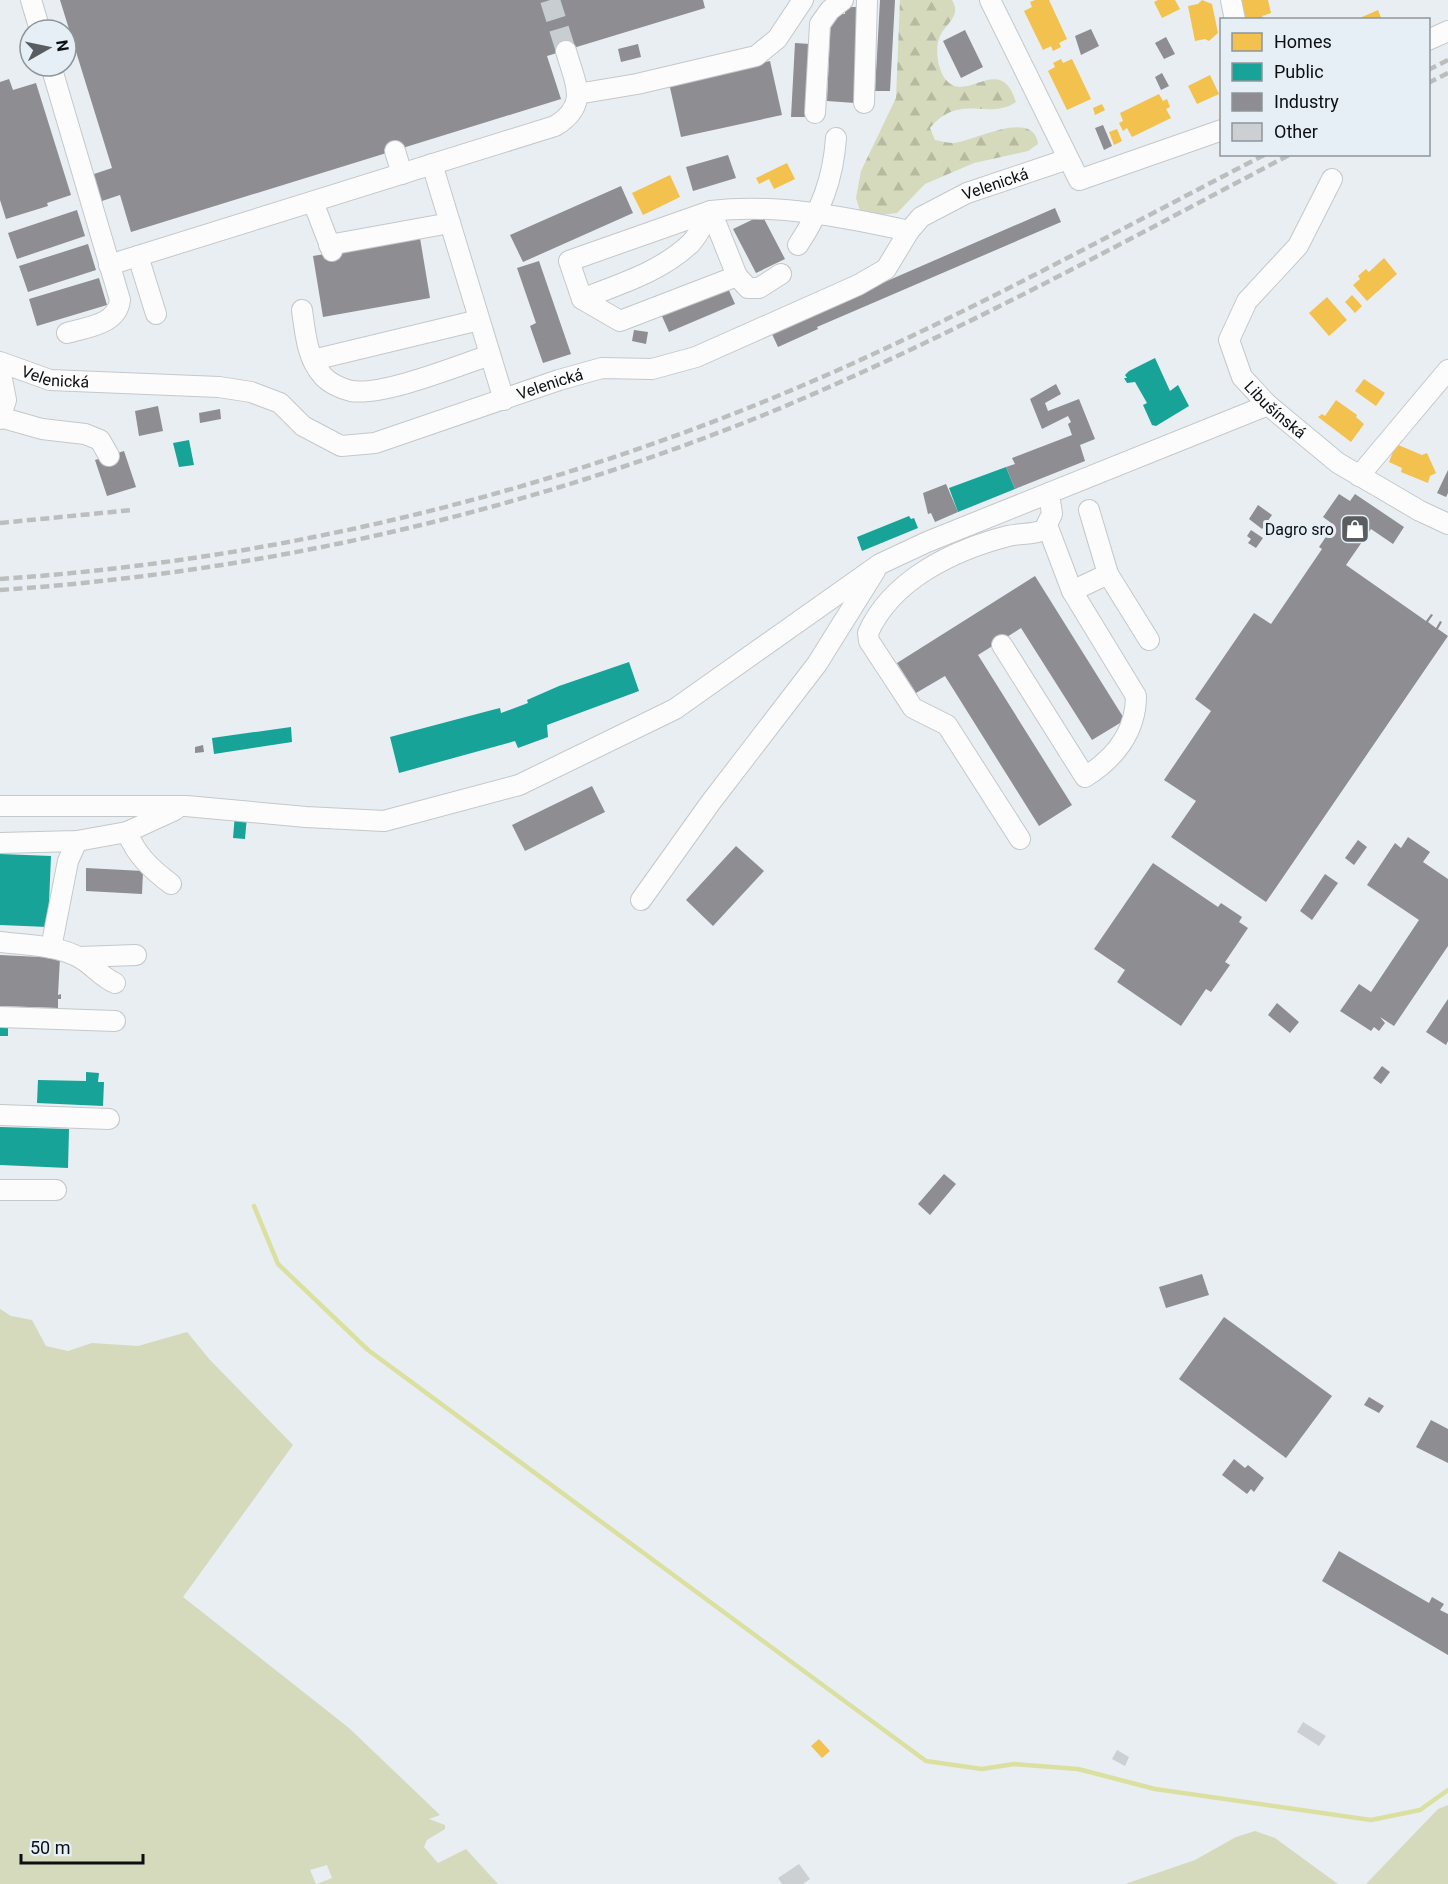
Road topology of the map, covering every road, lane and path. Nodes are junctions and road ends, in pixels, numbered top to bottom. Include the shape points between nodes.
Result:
1 (32, 0) edge
2 (802, 0) edge
3 (843, 0) edge
4 (867, 0) edge
5 (990, 0) edge
6 (1231, 0) edge
7 (37, 18) edge
8 (1235, 18) edge
9 (1448, 31) edge
10 (1430, 39) edge
11 (566, 51) tunnel mouth
12 (54, 78) edge
13 (577, 94) junction
14 (864, 103) dead end
15 (815, 113) dead end
16 (1220, 130) edge
17 (836, 138) dead end
18 (395, 151) dead end
19 (1068, 159) junction
20 (432, 164) junction
21 (402, 174) junction
22 (1332, 179) dead end
23 (313, 201) junction
24 (711, 211) junction
25 (818, 215) junction
26 (450, 223) junction
27 (909, 231) junction
28 (798, 245) dead end
29 (138, 256) junction
30 (109, 265) junction
31 (781, 274) dead end
32 (737, 276) junction
33 (582, 299) junction
34 (302, 310) dead end
35 (156, 314) dead end
36 (479, 320) junction
37 (67, 333) dead end
38 (490, 355) junction
39 (313, 360) junction
40 (0, 362) edge
41 (0, 369) edge
42 (1448, 370) edge
43 (504, 400) junction
44 (1268, 405) junction
45 (1, 418) edge
46 (109, 456) dead end
47 (1359, 476) junction
48 (1049, 493) junction
49 (1089, 510) dead end
50 (1448, 524) edge
51 (1047, 525) junction
52 (880, 564) junction
53 (1108, 574) junction
54 (1072, 591) junction
55 (1149, 640) dead end
56 (1002, 645) dead end
57 (0, 806) edge
58 (186, 806) junction
59 (127, 832) junction
60 (1020, 839) dead end
61 (77, 841) junction
62 (0, 843) edge
63 (171, 884) dead end
64 (641, 900) dead end
65 (0, 942) edge
66 (51, 948) junction
67 (136, 955) dead end
68 (80, 957) junction
69 (115, 983) dead end
70 (0, 1017) edge
71 (115, 1021) dead end
72 (0, 1115) edge
73 (110, 1119) dead end
74 (0, 1190) edge
75 (56, 1190) dead end

1 - 7 street
2 - 13 street via 777,39 756,56
3 - 15 street via 820,24
4 - 14 street
5 - 19 street
6 - 8 street
9 - 10 street
11 - 13 street
12 - 30 street
13 - 20 street via 570,117 555,126
16 - 19 street via 1079,180
17 - 25 street via 834,168
18 - 21 street
19 - 27 street, Velenická via 967,193 921,217
20 - 21 street
20 - 26 street
21 - 23 street
22 - 44 street, Libušínská via 1298,246 1247,300 1229,339 1242,377
23 - 26 street via 331,248
23 - 29 street
24 - 25 street via 736,208
24 - 32 street
24 - 33 street via 692,242 675,255 651,270
24 - 33 street via 568,261
25 - 27 street
25 - 28 street
26 - 36 street
27 - 43 street, Velenická via 886,268 858,285 696,357 652,369 602,369
29 - 30 street
29 - 35 street
30 - 37 street via 120,300 113,318
31 - 32 street via 759,288 748,288
32 - 33 street via 620,321
34 - 39 street
36 - 38 street
36 - 39 street
38 - 39 street via 406,382 352,391 322,376
38 - 43 street
40 - 43 street, Velenická via 50,380 219,387 251,392 280,403 303,426 341,446 397,436
41 - 45 street via 6,400
42 - 47 street
44 - 47 street, Libušínská
44 - 48 street
45 - 46 street via 42,429 85,434 100,440
47 - 50 street, Libušínská
48 - 51 street via 1052,508
48 - 52 street
49 - 53 street
51 - 54 street
51 - 60 street via 1040,531 1008,536 926,569 904,584 868,633 869,641 907,702 947,725
52 - 58 street via 675,710 519,785 384,821
52 - 64 street via 817,664
53 - 54 street
53 - 55 street
54 - 56 street via 1136,696 1124,739 1108,763 1085,777
57 - 58 street
58 - 59 street
59 - 61 street
59 - 63 street via 149,868
61 - 62 street
61 - 66 street via 68,861
65 - 66 street
66 - 68 street
67 - 68 street
68 - 69 street
70 - 71 street
72 - 73 street
74 - 75 street

